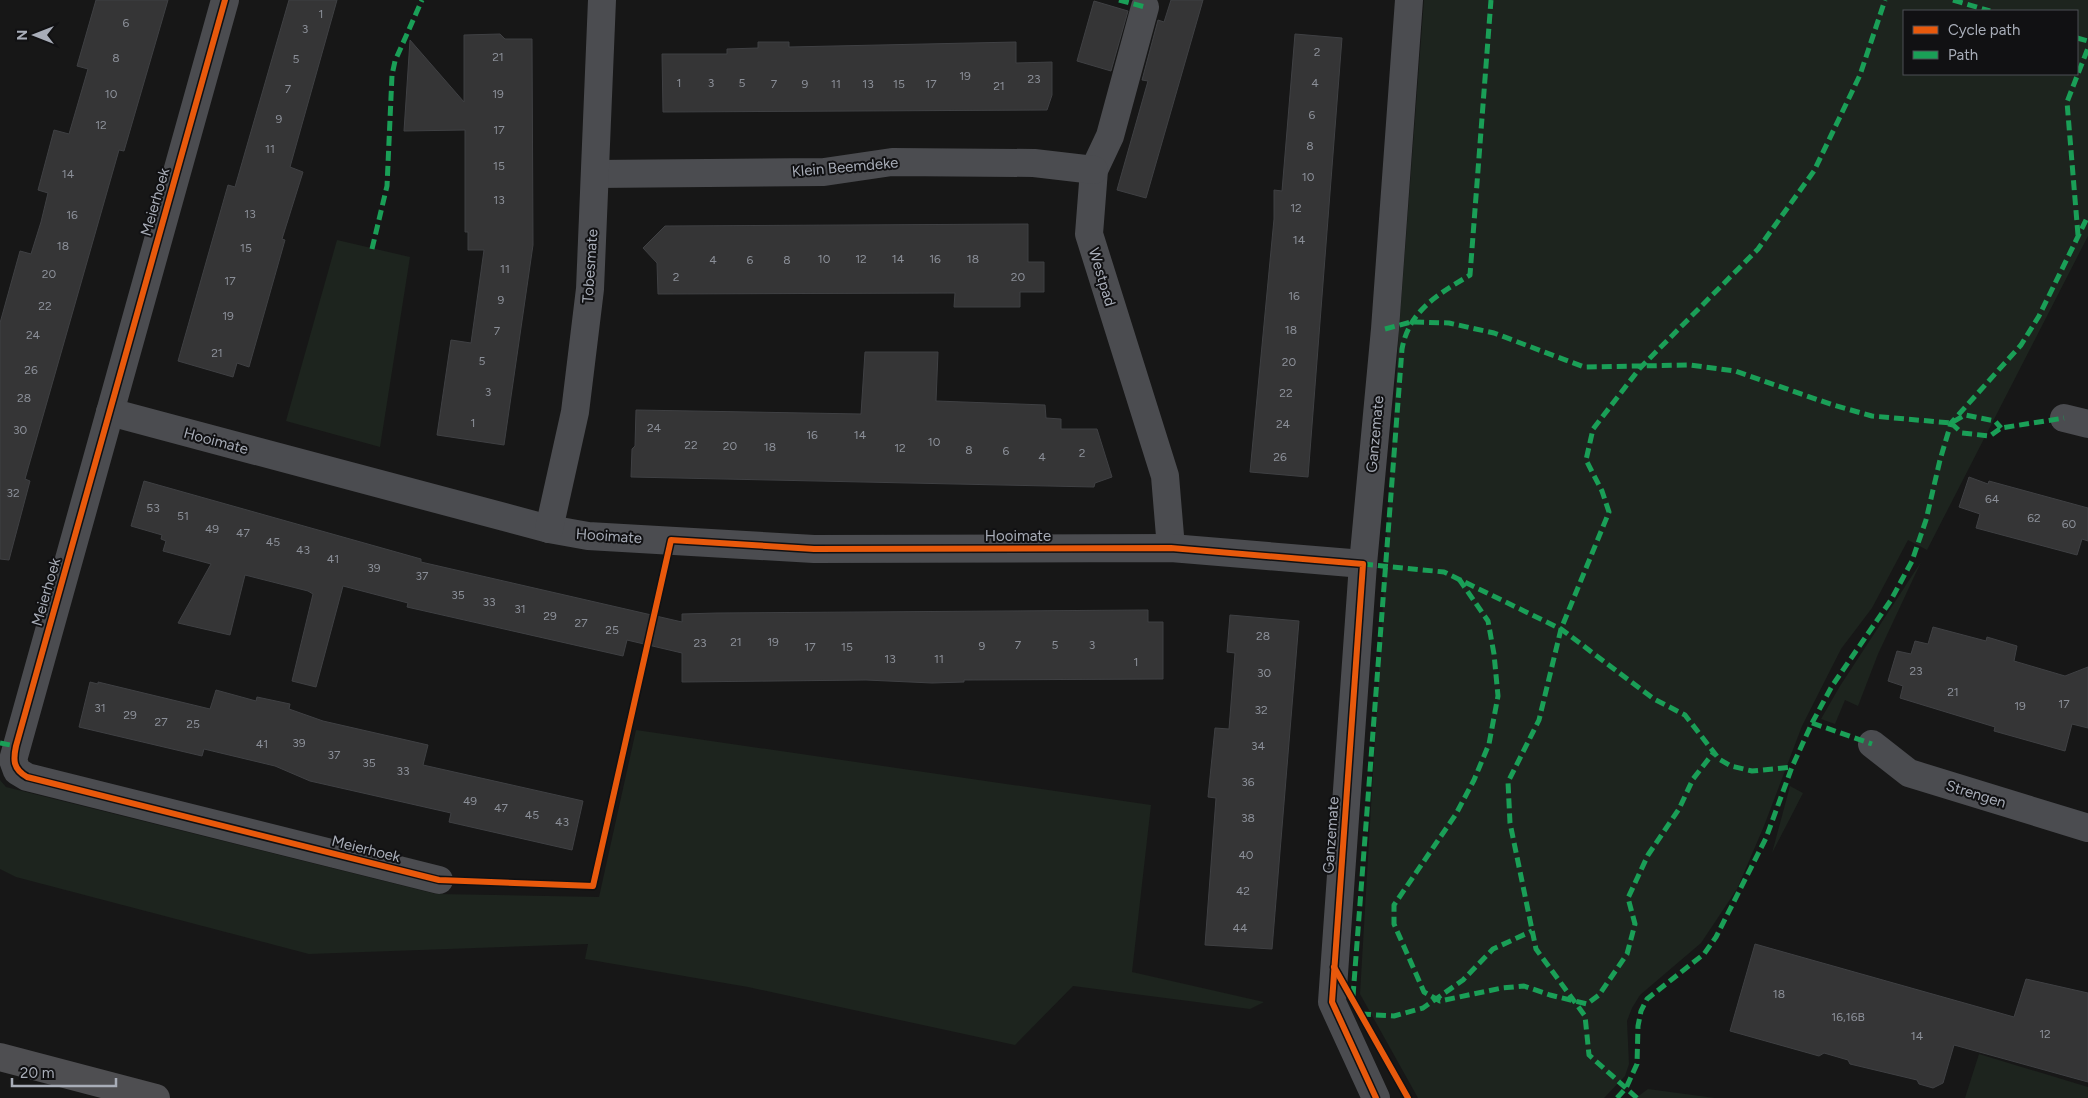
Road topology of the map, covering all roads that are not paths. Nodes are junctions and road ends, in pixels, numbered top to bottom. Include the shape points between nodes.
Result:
1 (225, 0) edge
2 (602, 0) edge
3 (1409, 0) edge
4 (1145, 8) dead end
5 (1094, 170) junction
6 (595, 174) junction
7 (110, 412) junction
8 (549, 529) junction
9 (1171, 548) junction
10 (1364, 564) junction
11 (1872, 744) dead end
12 (2088, 828) edge
13 (439, 880) dead end
14 (0, 1057) edge
15 (156, 1098) edge
16 (1376, 1098) edge

1 - 7 street, Meierhoek
2 - 6 street, Tobesmate
3 - 10 street, Ganzemate
4 - 5 street, Westpad via 1110,136
5 - 6 street, Klein Beemdeke via 1034,163 892,162 824,172
5 - 9 street, Westpad via 1089,234 1165,476
6 - 8 street, Tobesmate via 590,289 575,412
7 - 8 street, Hooimate
7 - 13 street, Meierhoek via 16,746 13,760 17,771
8 - 9 street, Hooimate via 588,536 814,549
9 - 10 street, Hooimate
10 - 16 street, Ganzemate via 1332,1002
11 - 12 street, Strengen via 1909,773
14 - 15 highway

